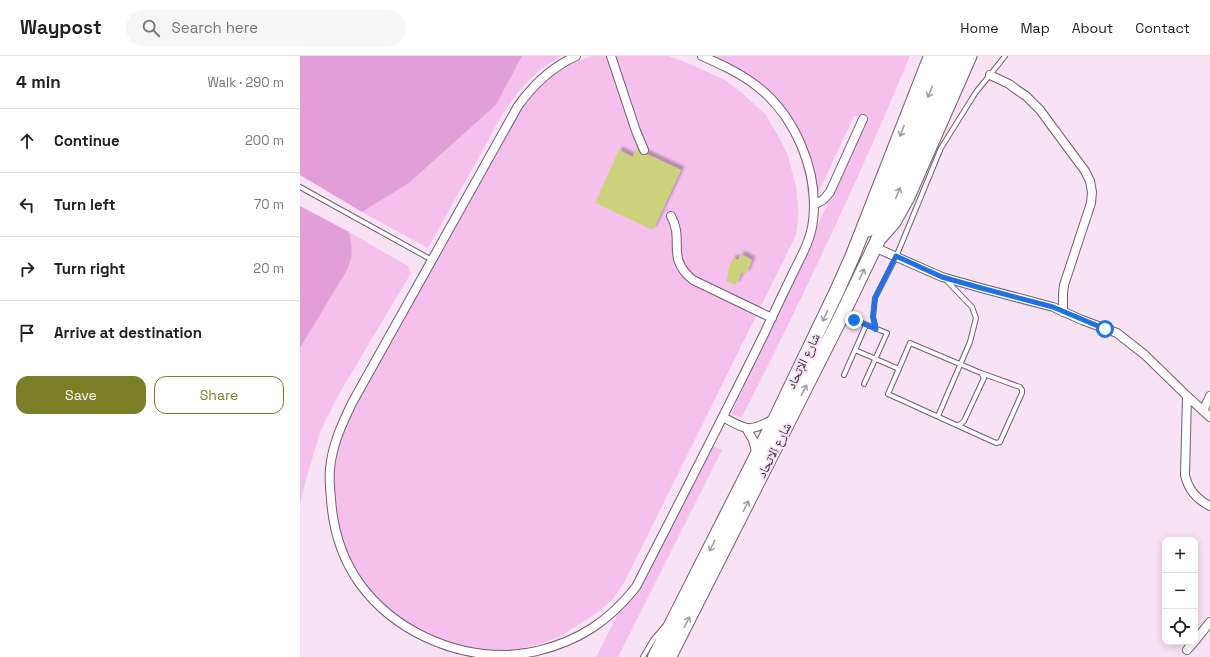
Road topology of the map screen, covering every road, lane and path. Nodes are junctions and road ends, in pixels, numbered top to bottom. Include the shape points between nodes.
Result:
1 (576, 56) edge
2 (611, 56) edge
3 (702, 56) edge
4 (931, 56) edge
5 (944, 56) edge
6 (956, 56) edge
7 (971, 56) edge
8 (1004, 56) edge
9 (990, 75) junction
10 (863, 119) dead end
11 (644, 150) dead end
12 (300, 188) edge
13 (814, 205) junction
14 (671, 216) dead end
15 (876, 244) junction
16 (853, 256) junction
17 (896, 256) junction
18 (432, 260) junction
19 (942, 277) junction
20 (1063, 312) junction
21 (842, 314) junction
22 (772, 318) junction
23 (866, 325) junction
24 (876, 329) junction
25 (855, 350) junction
26 (875, 359) junction
27 (961, 364) junction
28 (899, 369) junction
29 (981, 373) junction
30 (844, 375) dead end
31 (864, 384) dead end
32 (1187, 396) junction
33 (1210, 396) edge
34 (1203, 411) junction
35 (938, 416) junction
36 (723, 417) junction
37 (1210, 417) edge
38 (776, 418) junction
39 (957, 425) junction
40 (746, 428) junction
41 (757, 456) junction
42 (1210, 506) edge
43 (676, 616) junction
44 (1210, 622) edge
45 (1198, 636) edge
46 (1191, 645) edge
47 (1187, 650) dead end
48 (642, 657) edge
49 (655, 657) edge
50 (669, 657) edge

1 - 18 street via 538,82 518,106
2 - 11 street
3 - 13 street via 739,73 779,108 804,152
4 -> 16 highway, شارع الإتحاد
5 -> 16 main road via 878,212
15 -> 6 highway
7 - 15 main road via 902,210
8 - 9 lane
9 - 17 lane via 976,92 941,148
9 - 20 street via 1018,90 1040,110 1085,171 1092,186 1091,203 1064,285
10 - 13 street via 830,192
12 - 18 lane
13 - 22 street via 810,236
14 - 22 street via 677,230 676,252 679,264 686,274 693,280
15 - 17 street
21 -> 15 highway, شارع الاتحاد
16 -> 38 highway, شارع الإتحاد
17 - 19 street
17 - 24 lane via 875,298 873,317
18 - 36 street via 344,420 330,468 332,515 349,565 374,600 404,626 422,636 461,650 507,655 526,653 563,643 597,625 626,600 636,587
19 - 20 street via 1053,307
19 - 27 lane via 972,307 976,318
20 - 32 street via 1117,333
21 - 23 lane
50 -> 21 highway, شارع الاتحاد
22 - 36 street
23 - 24 lane
23 - 25 lane
24 - 26 lane via 887,334
25 - 26 lane
25 - 30 lane
26 - 28 lane
26 - 31 lane
27 - 28 lane via 910,343
27 - 29 lane
27 - 35 lane
28 - 35 lane via 888,394
29 - 39 lane via 984,378 964,421
29 - 39 lane via 1020,387 1022,390 1000,442 996,443
32 - 34 street
32 - 42 street via 1185,475 1192,491
33 - 34 street
34 - 37 street
35 - 39 lane
36 - 40 street
38 - 40 street via 760,426
38 - 41 highway, شارع الإتحاد
40 - 41 street via 753,440
41 -> 43 highway, شارع الإتحاد
43 - 48 lane via 660,631
43 - 49 highway, شارع الإتحاد
44 - 45 street
46 - 47 street

